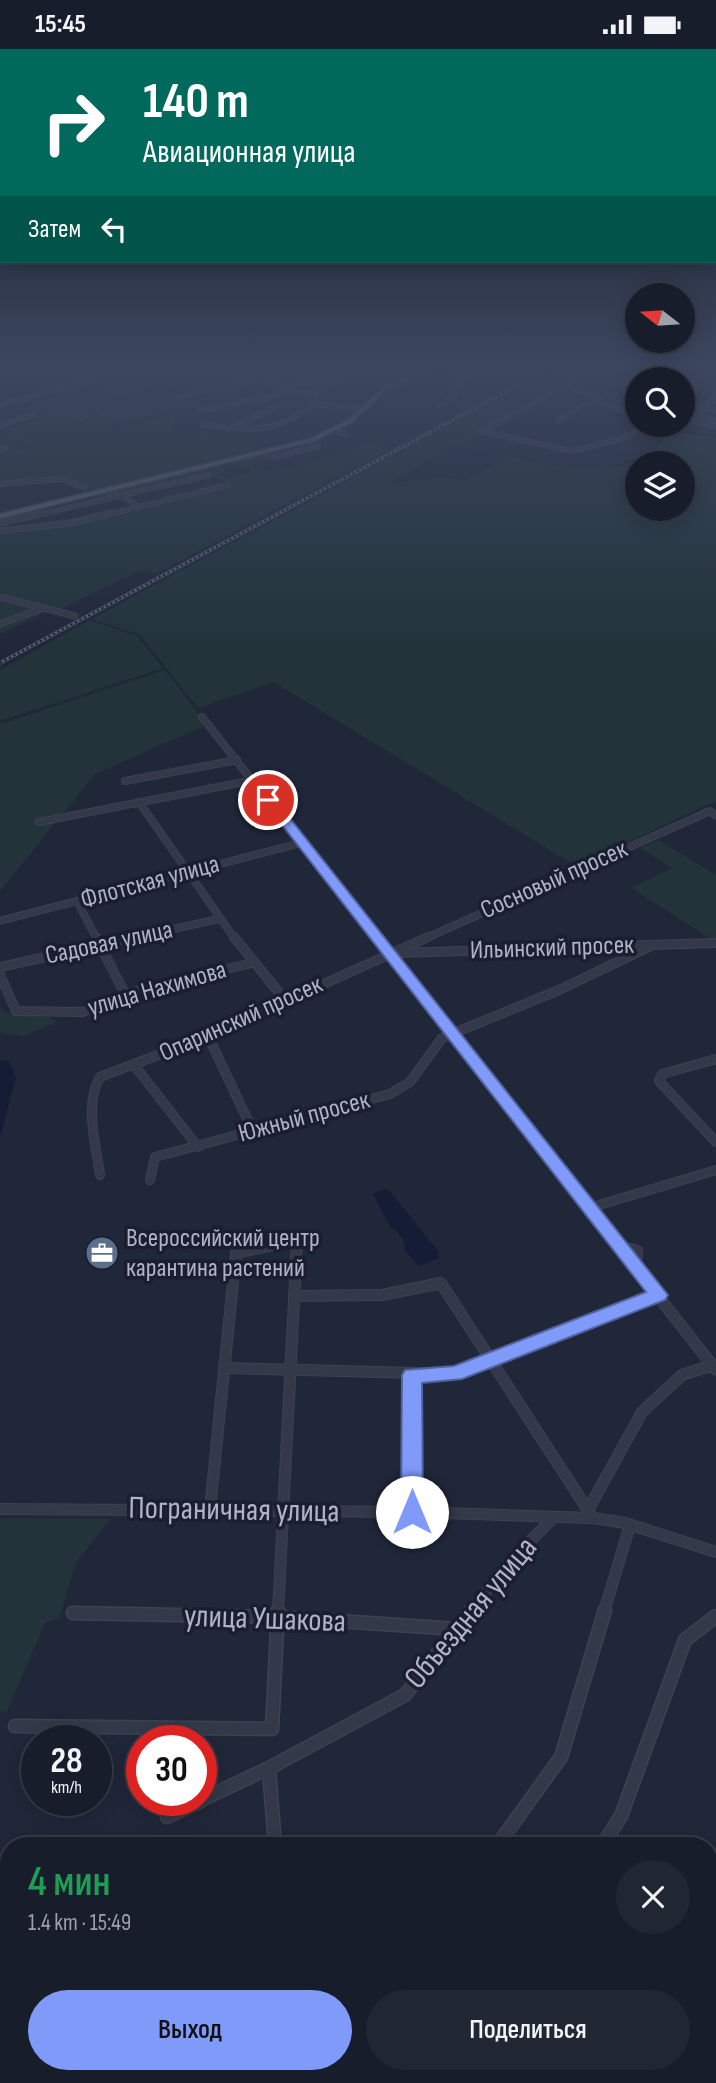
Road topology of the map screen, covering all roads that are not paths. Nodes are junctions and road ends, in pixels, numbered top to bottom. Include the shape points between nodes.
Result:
1 (235, 459) edge
2 (209, 475) dead end
3 (0, 484) edge
4 (228, 485) dead end
5 (85, 488) dead end
6 (98, 491) junction
7 (120, 495) junction
8 (138, 506) junction
9 (0, 516) edge
10 (0, 523) edge
11 (0, 531) edge
12 (0, 597) edge
13 (43, 608) junction
14 (75, 616) dead end
15 (0, 624) edge
16 (202, 717) dead end
17 (237, 760) junction
18 (254, 780) junction
19 (125, 781) dead end
20 (139, 802) junction
21 (716, 816) edge
22 (38, 822) dead end
23 (301, 843) junction
24 (187, 873) junction
25 (77, 901) junction
26 (219, 919) junction
27 (0, 921) edge
28 (653, 944) junction
29 (715, 944) edge
30 (99, 946) junction
31 (390, 953) junction
32 (252, 963) junction
33 (0, 967) edge
34 (0, 975) edge
35 (125, 995) junction
36 (285, 1000) junction
37 (454, 1034) junction
38 (208, 1036) junction
39 (716, 1059) edge
40 (134, 1065) junction
41 (252, 1129) junction
42 (716, 1142) edge
43 (198, 1147) junction
44 (716, 1170) edge
45 (100, 1175) dead end
46 (150, 1181) dead end
47 (589, 1208) junction
48 (311, 1237) dead end
49 (297, 1242) junction
50 (658, 1295) junction
51 (294, 1296) junction
52 (492, 1360) junction
53 (224, 1368) junction
54 (714, 1368) edge
55 (291, 1370) junction
56 (412, 1375) junction
57 (0, 1509) edge
58 (210, 1509) junction
59 (286, 1511) junction
60 (412, 1512) junction
61 (590, 1514) junction
62 (552, 1518) junction
63 (630, 1525) junction
64 (716, 1552) edge
65 (73, 1613) dead end
66 (716, 1616) edge
67 (279, 1617) junction
68 (457, 1629) junction
69 (15, 1726) dead end
70 (269, 1768) junction
71 (217, 1793) edge
72 (274, 1837) edge
73 (503, 1837) edge
74 (608, 1837) edge

1 - 6 main road
2 - 7 street
3 - 5 street via 63,479
4 - 8 street
6 - 7 street
6 - 9 main road
7 - 8 street
7 - 10 street
8 - 11 street via 70,523
12 - 13 street
13 - 14 street
13 - 15 street
16 - 17 street
17 - 18 street
17 - 19 street
18 - 20 street
18 - 23 street
20 - 22 street
20 - 24 street
21 - 31 street, Сосновый просек via 710,811
23 - 24 street, Флотская улица
23 - 31 street
24 - 25 street, Флотская улица
24 - 26 street
25 - 27 street, Флотская улица
25 - 30 street
26 - 30 street, Садовая улица
26 - 32 street
28 - 29 street, Ильинский просек
28 - 31 street, Ильинский просек
28 - 37 street, Южный просек
30 - 33 street, Садовая улица
30 - 35 street
31 - 36 street, Опаринский просек
31 - 37 street
32 - 35 street, улица Нахимова
32 - 36 street
34 - 35 street, улица Нахимова via 16,1011 83,1012
36 - 38 street, Опаринский просек
37 - 41 street, Южный просек via 442,1038 410,1082 390,1094
37 - 47 street
38 - 40 street, Опаринский просек
38 - 41 street
39 - 42 street via 662,1074 659,1081
40 - 43 street
40 - 45 street, Опаринский просек via 100,1077 94,1085
41 - 43 street, Южный просек
43 - 46 street, Южный просек via 155,1157
44 - 47 street
47 - 50 street
48 - 49 street
49 - 51 street
49 - 53 street via 236,1253
50 - 52 street
50 - 54 street
51 - 52 street via 382,1295 441,1283
51 - 55 street
52 - 56 street via 455,1374
52 - 61 street
53 - 55 street
53 - 58 street
54 - 61 street via 681,1375 642,1412
55 - 56 street
55 - 59 street
56 - 60 street
57 - 58 street, Пограничная улица
58 - 59 street, Пограничная улица
59 - 60 street, Пограничная улица
59 - 67 street
60 - 62 street, Пограничная улица
61 - 62 street, Пограничная улица
61 - 63 street, Пограничная улица
62 - 68 street, Объездная улица via 507,1565
63 - 64 street, Пограничная улица
63 - 73 street via 561,1757
65 - 67 street, улица Ушакова
66 - 74 street via 685,1640 621,1816
67 - 68 street, улица Ушакова
67 - 69 street via 272,1729
68 - 70 street, Объездная улица via 405,1695
70 - 71 street, Объездная улица
70 - 72 street

